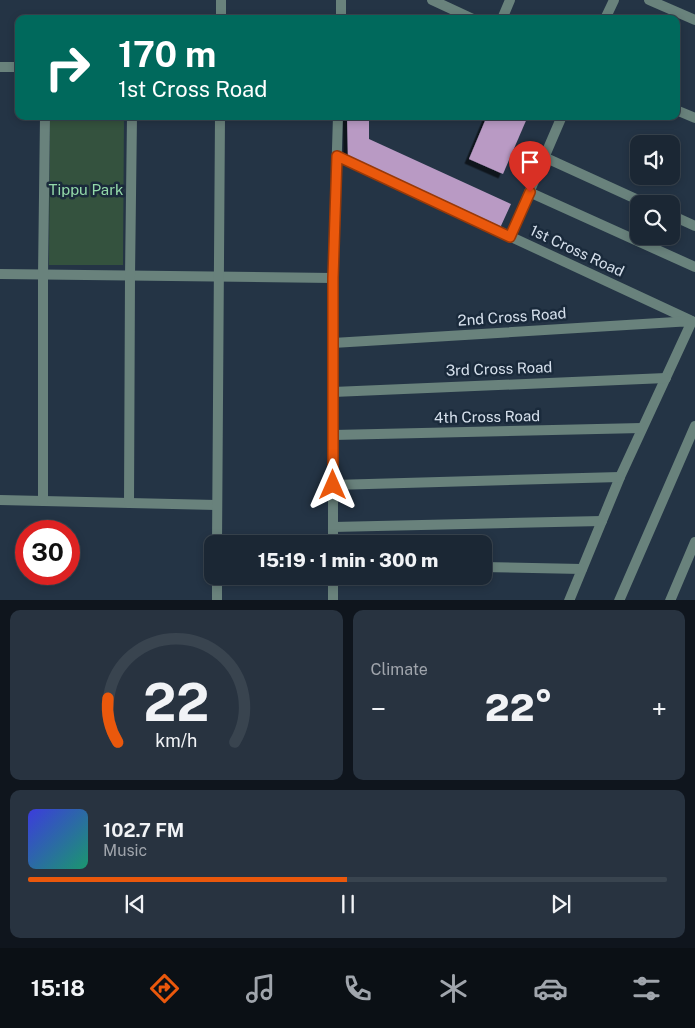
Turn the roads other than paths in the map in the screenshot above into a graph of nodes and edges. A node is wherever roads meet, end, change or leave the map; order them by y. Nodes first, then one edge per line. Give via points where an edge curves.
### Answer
1 (221, 0) edge
2 (342, 0) edge
3 (432, 0) edge
4 (510, 0) edge
5 (614, 0) edge
6 (649, 0) edge
7 (221, 15) edge
8 (341, 15) edge
9 (465, 15) edge
10 (504, 15) edge
11 (607, 15) edge
12 (695, 20) edge
13 (0, 66) edge
14 (15, 67) edge
15 (680, 112) edge
16 (695, 118) edge
17 (45, 120) edge
18 (132, 120) edge
19 (220, 120) edge
20 (338, 120) edge
21 (560, 120) edge
22 (337, 156) junction
23 (544, 157) junction
24 (530, 192) junction
25 (630, 196) edge
26 (680, 219) edge
27 (695, 226) edge
28 (510, 237) junction
29 (695, 267) edge
30 (0, 274) edge
31 (43, 275) junction
32 (130, 276) junction
33 (218, 278) junction
34 (333, 278) junction
35 (694, 322) edge
36 (333, 343) junction
37 (666, 378) junction
38 (333, 392) junction
39 (695, 426) edge
40 (642, 428) junction
41 (333, 436) junction
42 (620, 476) junction
43 (333, 485) junction
44 (0, 500) edge
45 (43, 501) junction
46 (129, 503) junction
47 (216, 505) junction
48 (602, 521) junction
49 (333, 527) junction
50 (217, 535) edge
51 (333, 535) edge
52 (695, 542) edge
53 (492, 567) edge
54 (582, 569) junction
55 (217, 585) edge
56 (333, 585) edge
57 (217, 600) edge
58 (333, 600) edge
59 (569, 600) edge
60 (619, 600) edge
61 (670, 600) edge

1 - 7 street
2 - 8 street
3 - 9 street
4 - 10 street
5 - 11 street
6 - 12 street
13 - 14 street
15 - 16 street
17 - 31 street
18 - 32 street
19 - 33 street
20 - 22 street
21 - 23 street
22 - 28 street, 1st Cross Road
22 - 34 street
23 - 24 street
23 - 25 street
24 - 28 street
24 - 29 street
26 - 27 street
28 - 35 street, 1st Cross Road
30 - 31 street
31 - 32 street
31 - 45 street
32 - 33 street
32 - 46 street
33 - 34 street
33 - 47 street
34 - 36 street
35 - 36 street, 2nd Cross Road
35 - 37 street
36 - 38 street
37 - 38 street, 3rd Cross Road
37 - 40 street
38 - 41 street
39 - 60 street
40 - 41 street, 4th Cross Road
40 - 42 street
41 - 43 street
42 - 43 street
42 - 48 street
43 - 49 street
44 - 45 street
45 - 46 street
46 - 47 street
47 - 50 street
48 - 49 street
48 - 54 street
49 - 51 street
52 - 61 street
53 - 54 street
54 - 59 street
55 - 57 street
56 - 58 street

